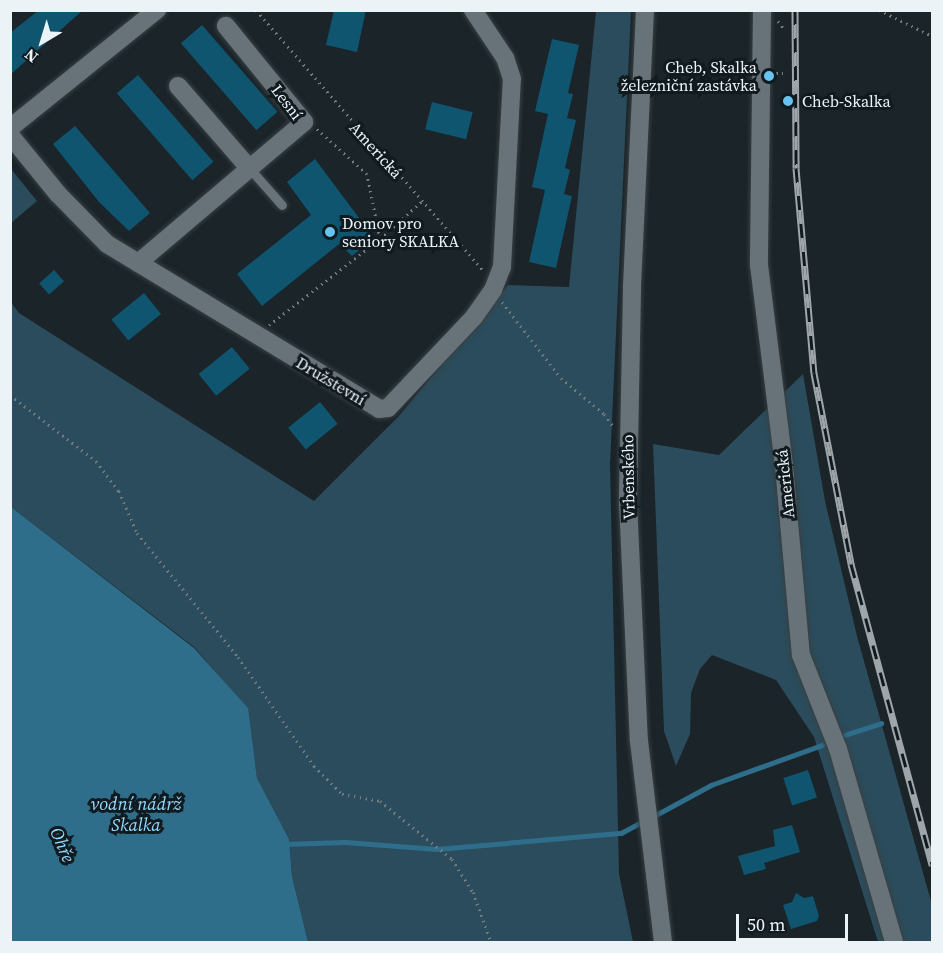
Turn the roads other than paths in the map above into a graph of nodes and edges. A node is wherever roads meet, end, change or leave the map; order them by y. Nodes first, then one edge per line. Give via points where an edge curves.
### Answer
1 (157, 10) edge
2 (473, 10) edge
3 (645, 10) edge
4 (762, 10) edge
5 (226, 26) dead end
6 (178, 86) dead end
7 (10, 128) edge
8 (10, 135) edge
9 (250, 169) junction
10 (282, 205) dead end
11 (138, 263) junction
12 (663, 942) edge
13 (894, 942) edge

1 - 7 street
2 - 11 street, Družstevní via 505,58 512,79 502,267 493,290 453,342 388,408 379,410
3 - 12 street, Vrbenského via 627,435 630,592 639,741
4 - 13 street, Americká via 759,265 784,466 801,655 838,749
5 - 9 street, Lesní via 304,122
6 - 9 street
8 - 11 street, Družstevní via 90,229
9 - 10 lane
9 - 11 street, Lesní

